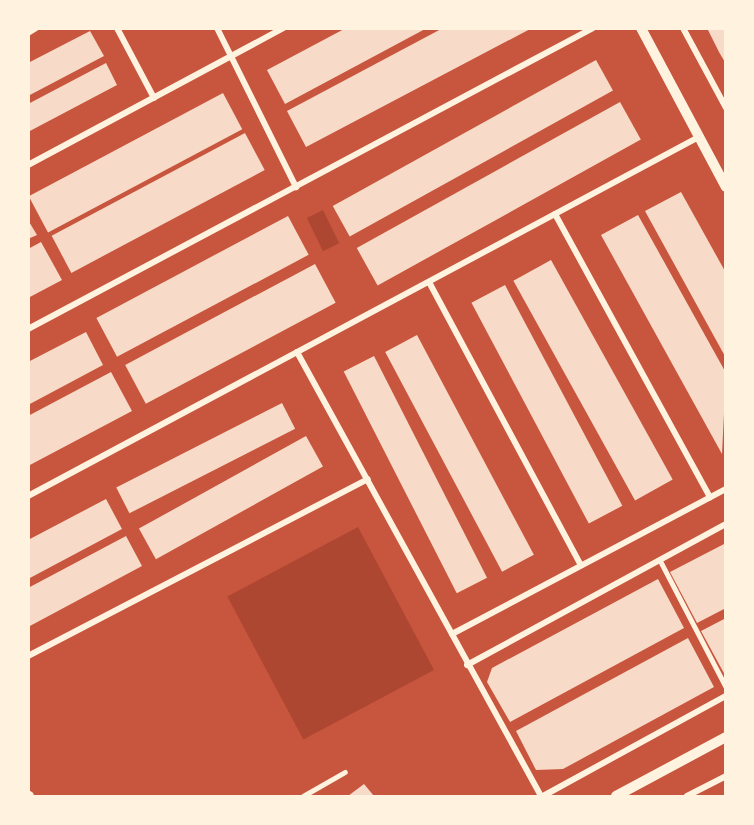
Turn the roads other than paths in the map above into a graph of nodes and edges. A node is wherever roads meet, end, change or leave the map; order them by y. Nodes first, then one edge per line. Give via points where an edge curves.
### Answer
1 (36, 28) edge
2 (117, 28) edge
3 (217, 28) edge
4 (284, 28) edge
5 (593, 28) edge
6 (641, 28) edge
7 (683, 28) edge
8 (28, 33) edge
9 (232, 57) junction
10 (154, 98) junction
11 (726, 108) edge
12 (699, 137) junction
13 (28, 165) edge
14 (726, 186) edge
15 (296, 187) junction
16 (555, 214) junction
17 (429, 282) junction
18 (28, 329) edge
19 (297, 352) junction
20 (368, 479) junction
21 (726, 489) edge
22 (28, 496) edge
23 (710, 497) junction
24 (726, 524) edge
25 (660, 560) junction
26 (581, 565) junction
27 (452, 634) junction
28 (28, 656) edge
29 (467, 665) junction
30 (726, 687) edge
31 (726, 696) edge
32 (726, 737) edge
33 (345, 772) dead end
34 (726, 776) edge
35 (303, 796) edge
36 (542, 796) edge
37 (616, 796) edge
38 (687, 796) edge

1 - 8 street
2 - 10 street
3 - 9 street
4 - 9 street
5 - 15 street
6 - 12 street
7 - 11 street
9 - 10 street
9 - 15 street
10 - 13 street
12 - 14 street
12 - 16 street
15 - 18 street
16 - 17 street
16 - 23 street
17 - 19 street
17 - 26 street
19 - 20 street
19 - 22 street
20 - 27 street
20 - 28 street
21 - 23 street
23 - 26 street
24 - 25 street
25 - 29 street
25 - 30 lane
26 - 27 street
27 - 29 street
29 - 36 street
31 - 36 street
32 - 37 street
33 - 35 lane
34 - 38 street

